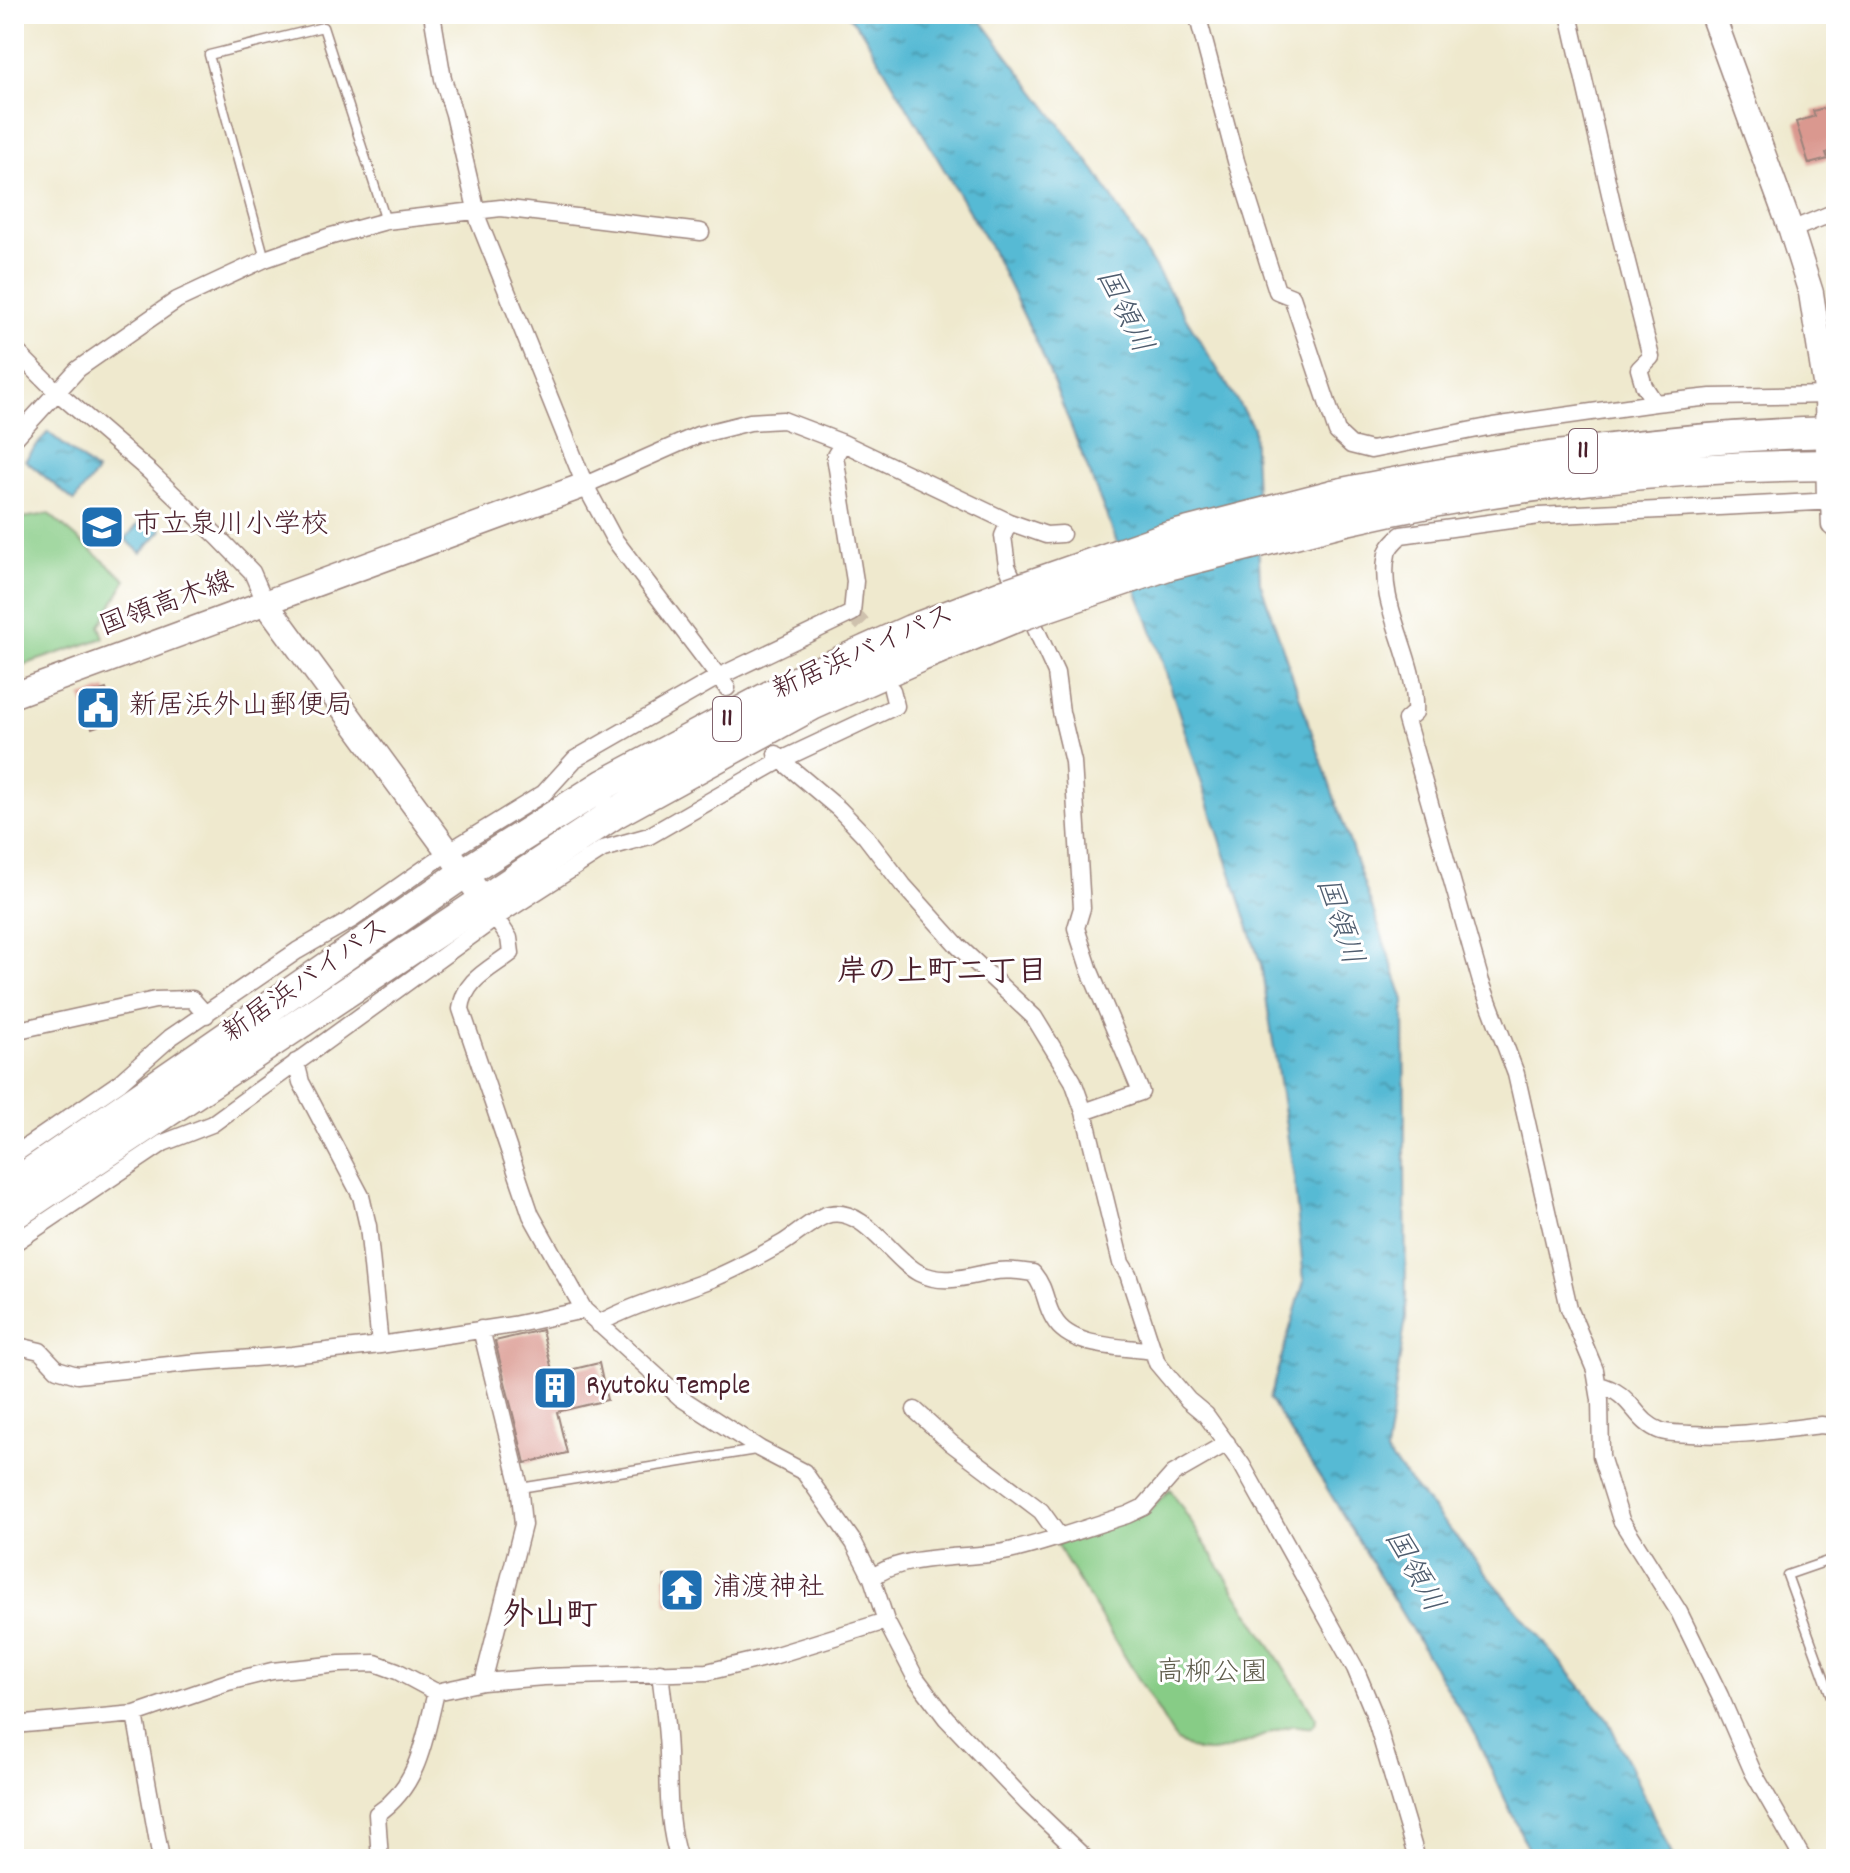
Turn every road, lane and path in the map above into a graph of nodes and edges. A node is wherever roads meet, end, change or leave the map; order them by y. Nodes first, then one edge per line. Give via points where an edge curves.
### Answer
1 (432, 14) edge
2 (1197, 14) edge
3 (1569, 14) edge
4 (1712, 14) edge
5 (476, 210) junction
6 (1836, 216) edge
7 (386, 221) junction
8 (1791, 230) junction
9 (701, 232) dead end
10 (265, 259) junction
11 (14, 349) edge
12 (56, 391) junction
13 (1832, 396) edge
14 (1655, 403) junction
15 (1832, 432) edge
16 (14, 439) edge
17 (843, 443) junction
18 (1832, 465) edge
19 (585, 485) junction
20 (1832, 501) edge
21 (1337, 508) junction
22 (1009, 522) junction
23 (1836, 531) edge
24 (1062, 534) dead end
25 (265, 602) junction
26 (1009, 606) junction
27 (722, 683) junction
28 (892, 690) dead end
29 (14, 695) edge
30 (779, 757) junction
31 (456, 863) junction
32 (490, 908) junction
33 (206, 1015) junction
34 (14, 1031) edge
35 (296, 1062) junction
36 (1084, 1112) junction
37 (14, 1155) edge
38 (14, 1184) edge
39 (14, 1214) edge
40 (14, 1243) edge
41 (584, 1310) junction
42 (598, 1324) junction
43 (481, 1329) junction
44 (14, 1345) edge
45 (380, 1345) junction
46 (1153, 1351) junction
47 (1598, 1385) junction
48 (915, 1410) dead end
49 (1836, 1427) edge
50 (1227, 1443) junction
51 (760, 1449) junction
52 (520, 1488) junction
53 (1059, 1536) junction
54 (1836, 1558) edge
55 (872, 1578) junction
56 (886, 1621) junction
57 (660, 1672) junction
58 (483, 1682) junction
59 (436, 1692) junction
60 (1836, 1710) edge
61 (135, 1714) junction
62 (14, 1725) edge
63 (161, 1859) edge
64 (380, 1859) edge
65 (679, 1859) edge
66 (1086, 1859) edge
67 (1417, 1859) edge
68 (1803, 1859) edge

1 - 5 street
2 - 14 street via 1277,291 1292,297 1337,432 1351,445 1371,450
3 - 14 street via 1651,357 1639,369
4 - 8 main road
5 - 7 street
5 - 9 street via 501,208
5 - 19 street
6 - 8 street
7 - 10 street
7 - 10 lane via 323,27 209,55
8 - 13 main road via 1811,293
10 - 12 street via 177,300 89,361
11 - 12 street
12 - 16 street
12 - 25 street via 218,537 252,572
13 - 14 street
13 - 15 main road
15 - 18 main road
15 - 21 highway, 新居浜バイパス / 11 via 1702,437 1560,453 1450,471
17 - 19 street via 783,420 750,422 698,435
17 - 22 street
17 - 27 street via 835,456 855,581 852,613
18 - 20 main road
18 - 21 highway, 新居浜バイパス / 11 via 1691,472
19 - 25 main road
19 - 27 street via 614,539
20 - 23 street via 1830,526
20 - 47 street via 1539,516 1401,535 1387,551 1385,584 1416,690 1415,712 1406,720 1481,982 1516,1074 1569,1308
21 - 26 highway, 新居浜バイパス / 11, bridge via 1162,539
22 - 24 street via 1046,535
22 - 36 street via 1003,536 1007,566 1056,673 1073,762 1082,908 1076,928 1141,1092
25 - 29 main road, 国領高木線
25 - 31 main road, 国領高木線
26 - 31 highway, 新居浜バイパス / 11 via 911,630 802,679
26 - 32 highway, 新居浜バイパス / 11 via 615,813
27 - 31 street via 575,759 544,793
28 - 30 street via 896,706
30 - 32 street via 649,836 603,849
30 - 36 street via 839,809 958,946 1034,1017 1073,1081
31 - 32 main road, 国領高木線
31 - 33 street via 297,951
31 - 38 highway, 新居浜バイパス / 11
32 - 35 street
32 - 39 highway, 新居浜バイパス / 11
32 - 41 street via 509,938 511,953 467,986 461,1009 531,1215
33 - 34 street via 192,999 155,1000
33 - 37 street
35 - 40 street via 212,1124 163,1143
35 - 45 street via 301,1082 361,1196
36 - 46 street via 1121,1263
41 - 42 street
41 - 43 street
42 - 46 street via 715,1277 828,1214 846,1215 875,1233 917,1272 936,1279 993,1271 1033,1273 1054,1320 1076,1339
42 - 51 street via 681,1398
43 - 45 street
43 - 52 street
44 - 45 street via 40,1351 57,1369 77,1375
46 - 50 street via 1173,1384
47 - 49 street via 1628,1400 1647,1424 1663,1432 1723,1436
47 - 68 street via 1601,1456 1621,1520 1679,1612 1753,1772
48 - 53 street via 1041,1511
50 - 53 street via 1173,1474 1144,1507
50 - 67 street via 1355,1668
51 - 52 lane
51 - 55 street via 804,1472
52 - 58 street via 523,1525
53 - 55 street via 1005,1552 884,1568
54 - 60 lane via 1787,1575
55 - 56 street
56 - 57 street via 707,1672
56 - 66 street via 915,1677 946,1718
57 - 58 street
57 - 65 street via 672,1841
58 - 59 street
59 - 61 street via 375,1663 340,1664 272,1671
59 - 64 street via 413,1774 377,1814
61 - 62 street
61 - 63 street

